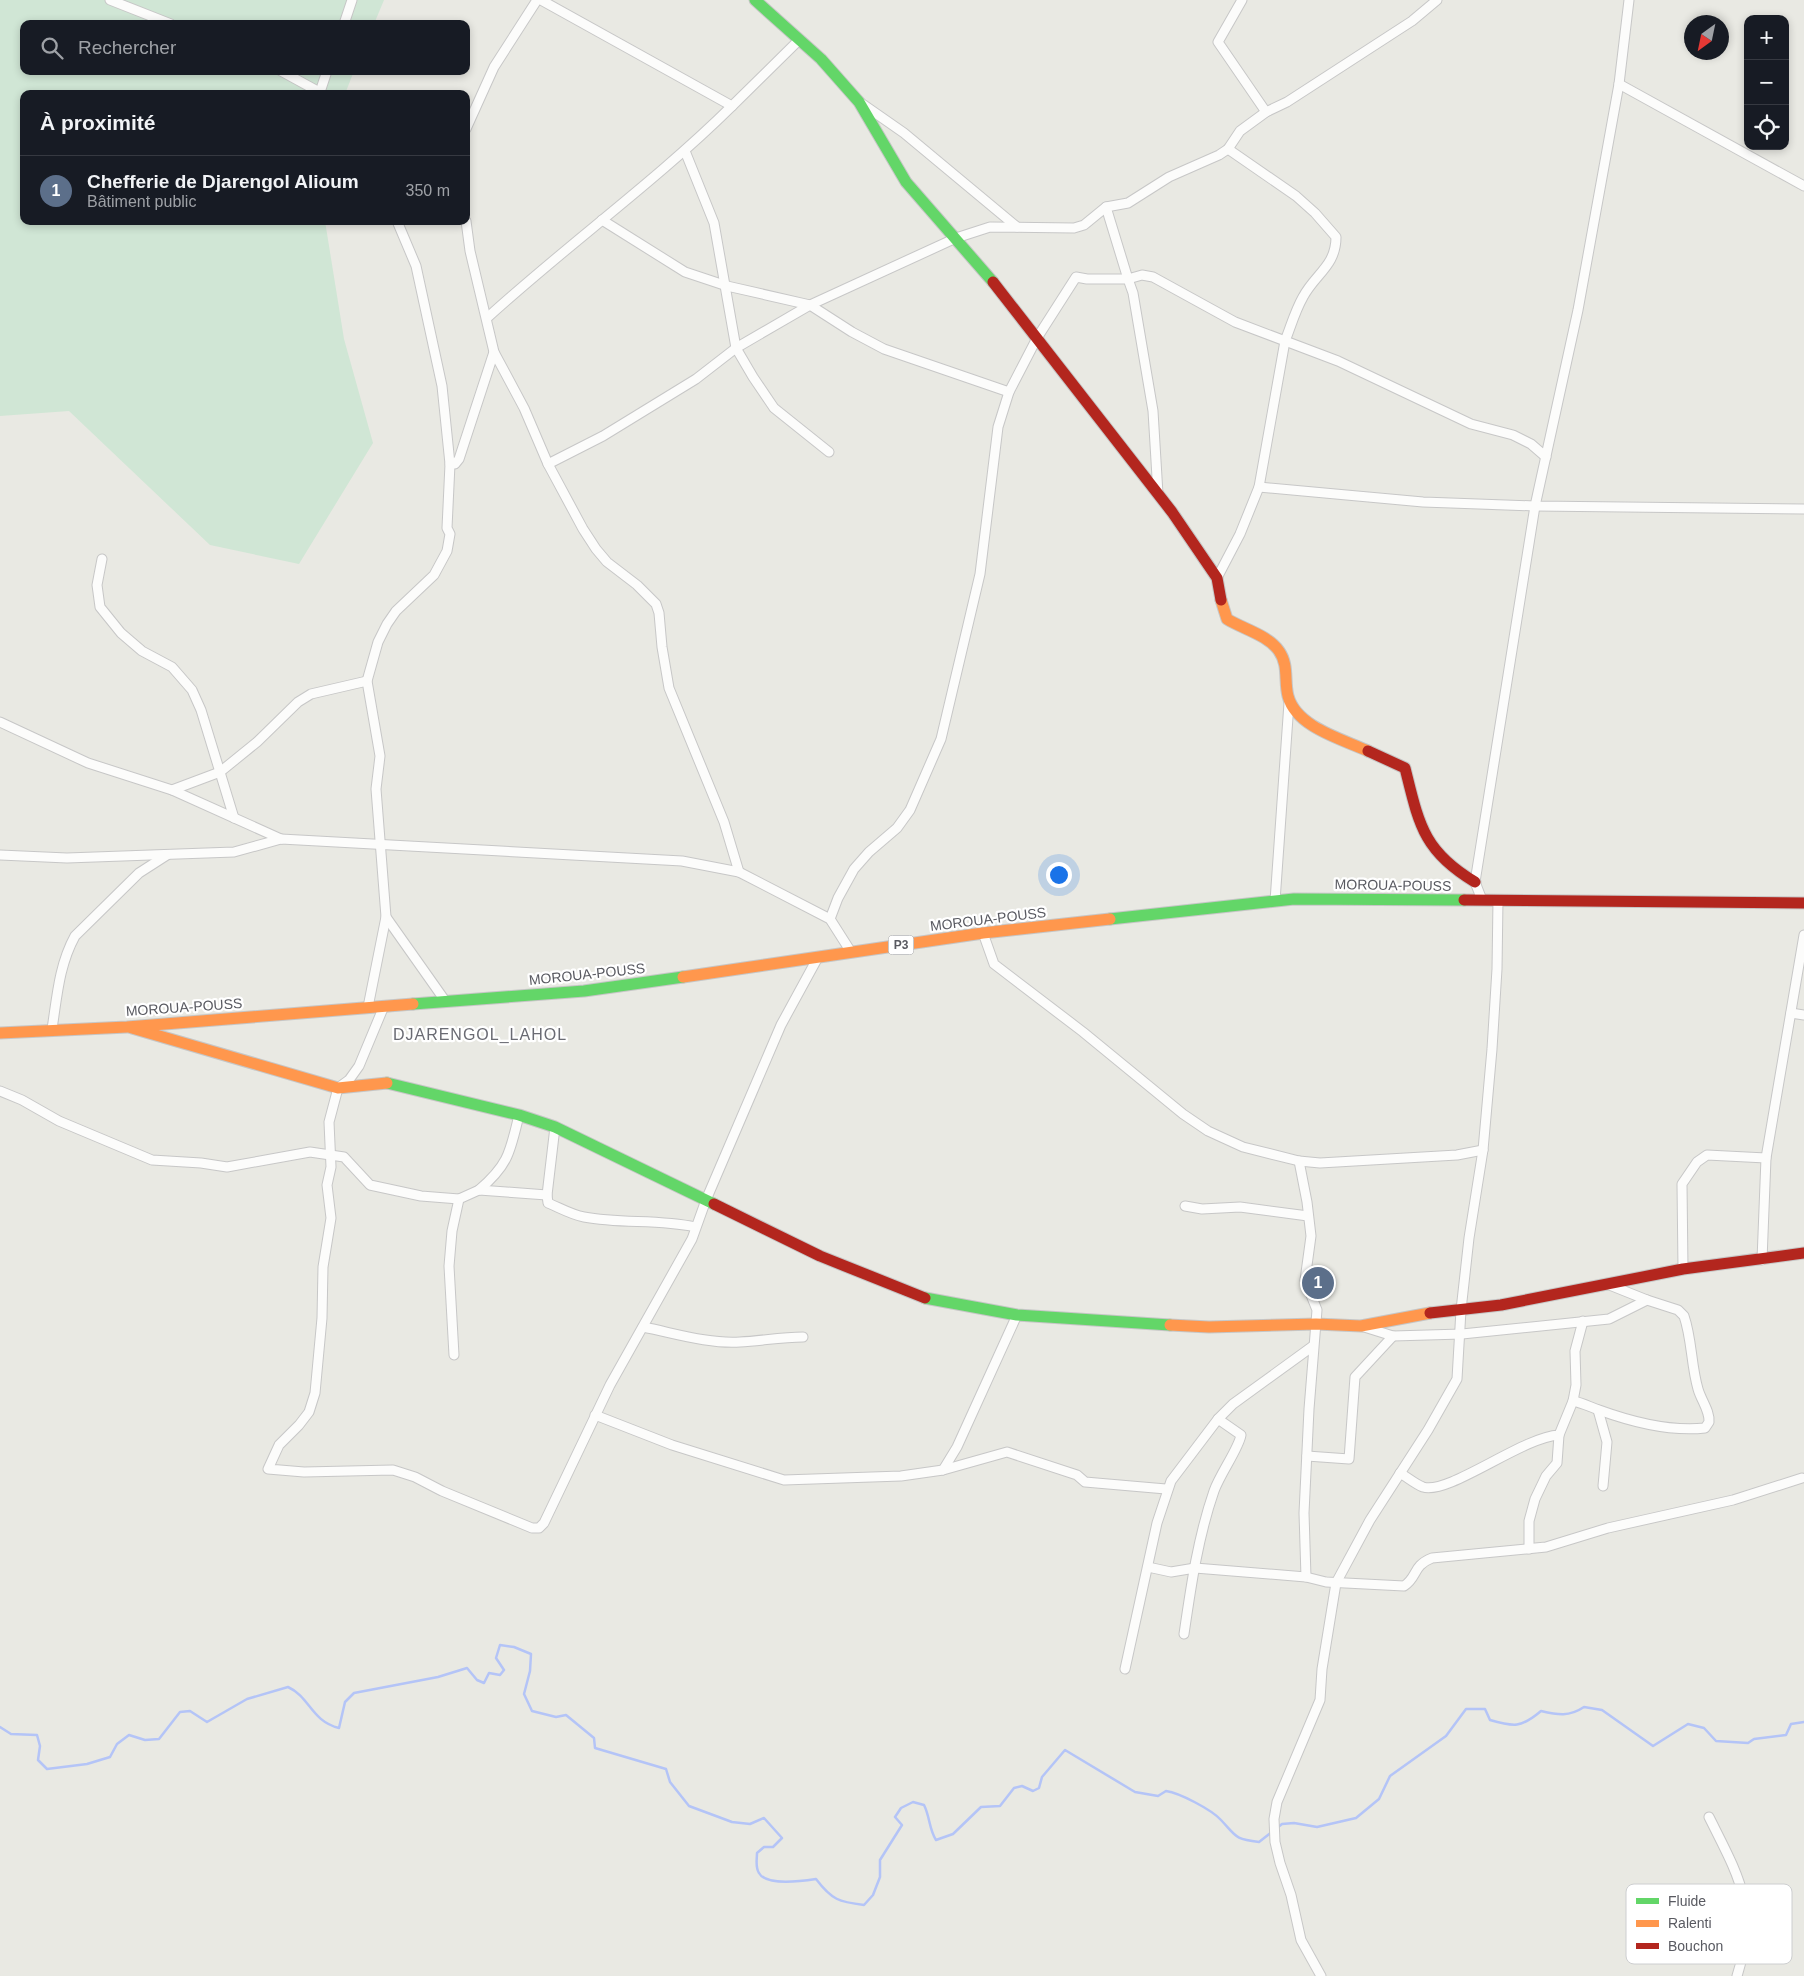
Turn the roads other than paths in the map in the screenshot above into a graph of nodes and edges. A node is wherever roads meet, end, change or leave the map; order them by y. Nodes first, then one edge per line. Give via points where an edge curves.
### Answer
1 (110, 0) edge
2 (352, 0) edge
3 (537, 0) edge
4 (541, 0) edge
5 (755, 0) edge
6 (1242, 0) edge
7 (1437, 0) edge
8 (1629, 0) edge
9 (161, 20) edge
10 (345, 20) edge
11 (799, 40) junction
12 (288, 75) edge
13 (326, 75) edge
14 (1619, 84) junction
15 (316, 90) edge
16 (323, 90) edge
17 (858, 102) junction
18 (732, 106) junction
19 (1266, 112) junction
20 (470, 120) edge
21 (1228, 148) junction
22 (685, 151) junction
23 (1804, 186) edge
24 (1106, 207) junction
25 (602, 220) junction
26 (399, 225) edge
27 (467, 225) edge
28 (1018, 227) junction
29 (956, 238) junction
30 (1128, 278) junction
31 (727, 286) junction
32 (810, 305) junction
33 (487, 318) junction
34 (1037, 338) junction
35 (1286, 341) junction
36 (736, 348) junction
37 (494, 352) junction
38 (1009, 392) junction
39 (829, 452) dead end
40 (1546, 457) junction
41 (450, 464) junction
42 (548, 464) junction
43 (1259, 487) junction
44 (1158, 494) junction
45 (1536, 506) junction
46 (1804, 509) edge
47 (102, 560) dead end
48 (1217, 578) junction
49 (367, 682) junction
50 (1289, 703) junction
51 (0, 722) edge
52 (220, 772) junction
53 (172, 790) junction
54 (234, 818) junction
55 (281, 839) junction
56 (380, 844) junction
57 (167, 855) junction
58 (1, 858) edge
59 (739, 872) junction
60 (1475, 882) junction
61 (1482, 900) junction
62 (1498, 900) junction
63 (1275, 901) junction
64 (1804, 903) edge
65 (386, 916) junction
66 (830, 919) junction
67 (983, 934) junction
68 (1804, 935) edge
69 (851, 952) junction
70 (817, 959) junction
71 (446, 1002) junction
72 (384, 1006) junction
73 (368, 1008) junction
74 (1791, 1013) junction
75 (1804, 1015) edge
76 (127, 1027) junction
77 (52, 1029) junction
78 (1, 1032) edge
79 (338, 1088) junction
80 (0, 1091) edge
81 (519, 1115) junction
82 (555, 1127) junction
83 (1483, 1150) junction
84 (331, 1154) junction
85 (1766, 1158) junction
86 (1299, 1161) junction
87 (479, 1190) junction
88 (547, 1195) junction
89 (459, 1199) junction
90 (706, 1200) junction
91 (1185, 1206) dead end
92 (1308, 1216) junction
93 (696, 1226) junction
94 (1804, 1253) edge
95 (1762, 1260) junction
96 (1683, 1269) junction
97 (1606, 1283) junction
98 (1647, 1300) junction
99 (1461, 1310) junction
100 (1017, 1315) junction
101 (1583, 1321) junction
102 (1316, 1324) junction
103 (644, 1326) junction
104 (1361, 1326) junction
105 (1462, 1334) junction
106 (1394, 1336) junction
107 (803, 1337) dead end
108 (1313, 1346) junction
109 (454, 1354) dead end
110 (1574, 1401) junction
111 (1598, 1410) junction
112 (595, 1415) junction
113 (1218, 1419) junction
114 (1559, 1435) junction
115 (1307, 1456) junction
116 (943, 1470) junction
117 (1400, 1473) junction
118 (1802, 1478) dead end
119 (1603, 1486) dead end
120 (1166, 1489) junction
121 (1529, 1549) junction
122 (1148, 1567) junction
123 (1195, 1568) junction
124 (1306, 1577) junction
125 (1336, 1583) junction
126 (1184, 1634) dead end
127 (1125, 1669) dead end
128 (1710, 1817) dead end
129 (1741, 1884) edge
130 (1741, 1964) edge
131 (1321, 1976) edge
132 (1737, 1976) edge

1 - 9 street
2 - 10 street
3 - 20 street via 494,67
4 - 18 street
5 - 11 street
6 - 19 street via 1218,42
7 - 19 street via 1412,21 1287,102
8 - 14 street
11 - 17 street via 821,59
11 - 18 street
12 - 15 street
13 - 16 street
14 - 23 street
14 - 40 street via 1578,310
17 - 28 street via 904,133
17 - 29 street via 906,182
18 - 22 street
19 - 21 street via 1240,131
21 - 24 street via 1158,183 1128,203
21 - 35 street via 1296,196 1336,237 1336,251 1304,295
22 - 25 street
22 - 31 street via 714,224
24 - 28 street via 1084,225 1074,228
24 - 30 street
25 - 31 street via 676,268
25 - 33 street
26 - 41 street via 416,266 442,386
27 - 33 street
28 - 29 street via 990,226
29 - 32 street
29 - 34 street
30 - 34 street via 1074,278
30 - 35 street via 1142,275 1153,278 1235,322
30 - 44 street via 1153,411
31 - 32 street
31 - 36 street
32 - 36 street
32 - 38 street via 884,349
33 - 37 street
34 - 38 street
34 - 44 street
35 - 40 street via 1338,361 1471,424 1512,435 1531,444
35 - 43 street
36 - 39 street via 774,408
36 - 42 street via 696,378 604,436
37 - 41 street via 459,459
37 - 42 street via 524,408
38 - 66 street via 998,427 980,574 941,739 910,810 897,828 854,869
40 - 45 street
41 - 49 street via 447,551 434,575 396,611 387,624 378,642
42 - 59 street via 596,549 656,604 670,688 724,822
43 - 45 street via 1423,502
43 - 48 street
44 - 48 street
45 - 46 street
45 - 60 street
47 - 52 street via 97,586 100,607 131,642 172,666 182,676 201,710
48 - 50 street via 1227,619 1279,651 1284,661
49 - 52 street via 319,692 298,702
49 - 56 street via 380,756 376,789
50 - 60 street via 1310,724 1405,768 1417,812 1438,855
50 - 63 street
51 - 53 street via 88,763
52 - 53 street
52 - 54 street
53 - 54 street
54 - 55 street
55 - 56 street
55 - 57 street via 242,851
56 - 59 street via 682,861
56 - 65 street
57 - 58 street
57 - 77 street via 139,873 75,936 60,972
59 - 66 street
60 - 61 street
61 - 62 street, MOROUA-POUSS / P3
61 - 63 street, MOROUA-POUSS / P3
62 - 64 street, MOROUA-POUSS / P3
62 - 83 street via 1497,969
63 - 67 street, MOROUA-POUSS / P3
65 - 71 street
65 - 73 street
66 - 69 street
67 - 69 street, MOROUA-POUSS / P3
67 - 86 street via 994,964 1084,1032 1183,1114 1208,1131 1244,1147
68 - 74 street
69 - 70 street, MOROUA-POUSS / P3
70 - 71 street, MOROUA-POUSS / P3 via 584,991
70 - 90 street via 781,1025
71 - 72 street, MOROUA-POUSS / P3
72 - 73 street, MOROUA-POUSS / P3
72 - 79 street via 358,1066 349,1080
73 - 76 street, MOROUA-POUSS / P3
74 - 75 street
74 - 85 street
76 - 77 street, MOROUA-POUSS / P3
76 - 79 street
77 - 78 street, MOROUA-POUSS / P3
79 - 81 street via 392,1083
79 - 84 street via 328,1125
80 - 84 street via 59,1121 152,1160 227,1167 304,1152
81 - 82 street
81 - 87 street via 506,1162 498,1174
82 - 88 street
82 - 90 street
83 - 86 street via 1457,1155 1334,1163
83 - 99 street
84 - 89 street via 344,1157 364,1181 377,1188 428,1198
84 - 112 street via 332,1167 327,1185 331,1218 322,1267 322,1318 315,1393 309,1412 279,1445 268,1469 304,1472 393,1470 532,1528 539,1528
85 - 95 street
85 - 96 street via 1707,1155 1697,1162 1682,1184
86 - 92 street
87 - 88 street
87 - 89 street
88 - 93 street via 548,1203 582,1217
89 - 109 street via 449,1266
90 - 93 street
90 - 100 street via 820,1256 921,1296
91 - 92 street via 1202,1209 1240,1207
92 - 102 street via 1311,1248 1305,1280 1315,1301
93 - 103 street
94 - 95 street
95 - 96 street
96 - 97 street
97 - 98 street
97 - 99 street
98 - 101 street via 1609,1319
98 - 111 street via 1678,1310 1684,1316 1693,1368 1708,1414 1707,1427 1664,1427
99 - 104 street
99 - 105 street
100 - 102 street via 1209,1327
100 - 116 street via 957,1447
101 - 105 street
101 - 110 street via 1575,1351
102 - 104 street
102 - 108 street
103 - 107 street via 696,1338 739,1342
103 - 112 street
104 - 106 street
105 - 106 street
105 - 117 street via 1459,1371 1454,1386
106 - 115 street via 1355,1377 1349,1459
108 - 113 street via 1233,1404
108 - 115 street
110 - 111 street
110 - 114 street
111 - 119 street via 1606,1442
112 - 116 street via 654,1439 784,1480 901,1476
113 - 120 street
113 - 123 street via 1241,1435 1214,1490
114 - 117 street via 1534,1440 1464,1477 1429,1487 1421,1486
114 - 121 street via 1557,1463 1546,1476 1529,1521
115 - 124 street via 1304,1513
116 - 120 street via 1006,1452 1077,1475 1085,1482
117 - 125 street via 1361,1535
118 - 121 street via 1733,1500
120 - 122 street
121 - 125 street via 1432,1558 1420,1564 1404,1586
122 - 123 street via 1171,1572
122 - 127 street
123 - 124 street
123 - 126 street
124 - 125 street
125 - 131 street via 1320,1700 1277,1802 1274,1819 1280,1864 1301,1940
128 - 129 street
130 - 132 street

